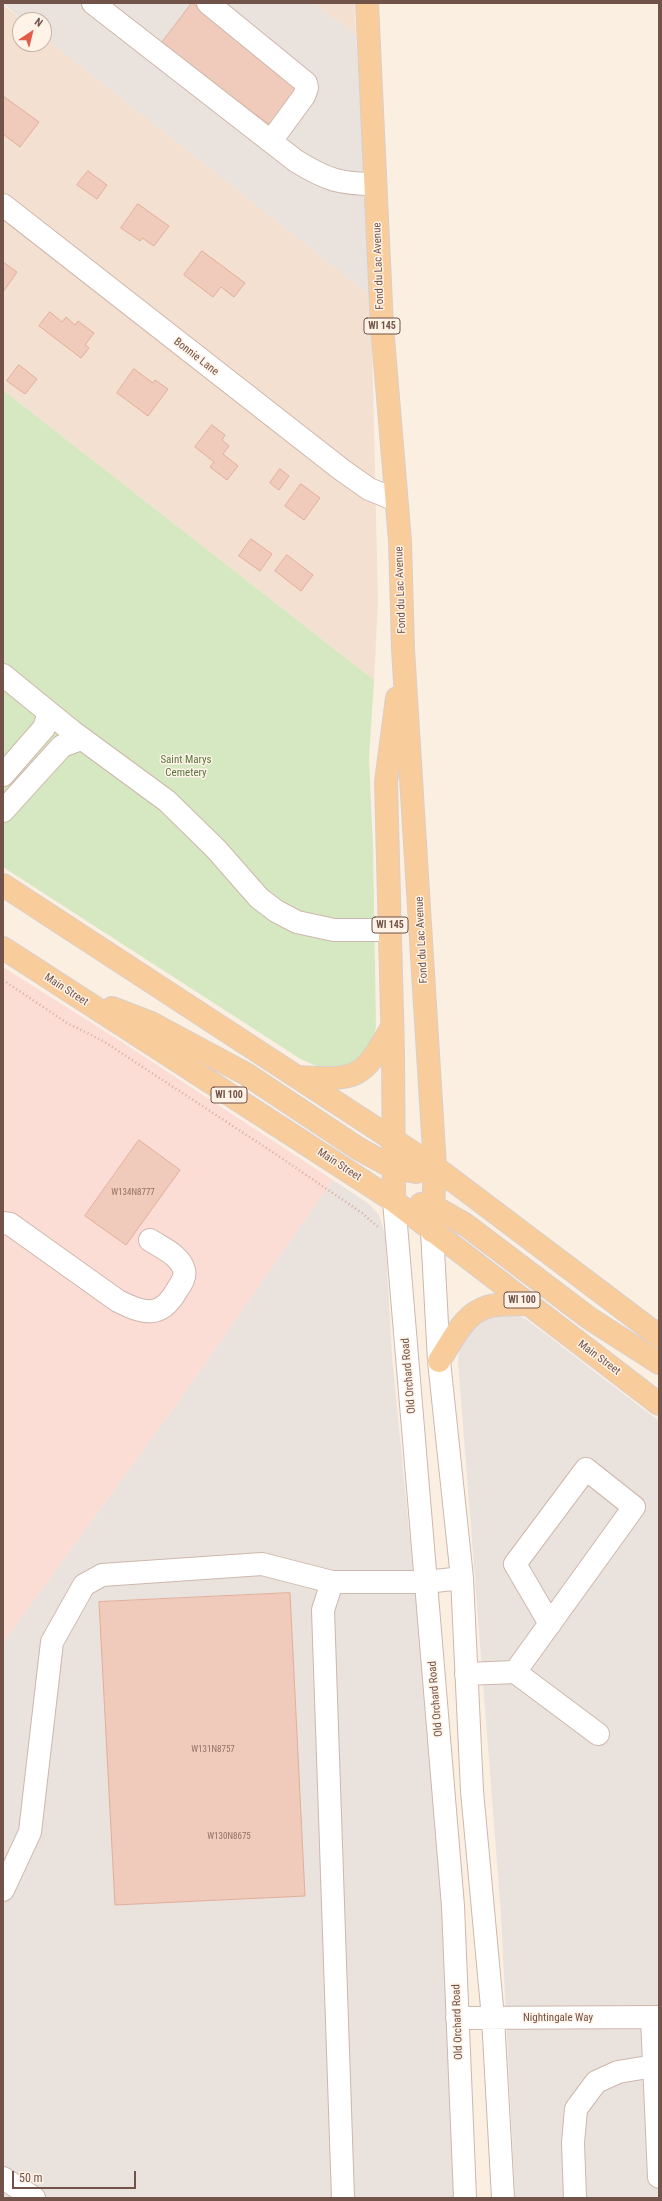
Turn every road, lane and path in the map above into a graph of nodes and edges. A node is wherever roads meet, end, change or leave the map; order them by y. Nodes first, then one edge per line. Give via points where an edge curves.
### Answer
1 (94, 3) edge
2 (208, 3) edge
3 (367, 3) edge
4 (271, 141) junction
5 (375, 184) junction
6 (3, 205) edge
7 (396, 500) junction
8 (403, 649) junction
9 (3, 675) edge
10 (49, 713) junction
11 (81, 739) junction
12 (3, 775) edge
13 (3, 811) edge
14 (3, 885) edge
15 (390, 930) junction
16 (3, 948) edge
17 (3, 980) edge
18 (64, 989) junction
19 (392, 1027) junction
20 (297, 1077) junction
21 (394, 1140) junction
22 (435, 1167) junction
23 (394, 1168) junction
24 (394, 1201) junction
25 (433, 1206) junction
26 (3, 1223) edge
27 (382, 1231) dead end
28 (432, 1231) junction
29 (150, 1240) dead end
30 (528, 1304) junction
31 (659, 1336) edge
32 (439, 1362) junction
33 (659, 1363) edge
34 (659, 1404) edge
35 (462, 1578) junction
36 (332, 1582) junction
37 (426, 1582) junction
38 (550, 1624) junction
39 (516, 1672) junction
40 (466, 1674) junction
41 (598, 1734) dead end
42 (3, 1890) edge
43 (655, 2017) edge
44 (457, 2018) junction
45 (492, 2018) junction
46 (654, 2066) junction
47 (659, 2177) edge
48 (3, 2178) edge
49 (34, 2198) edge
50 (344, 2198) edge
51 (465, 2198) edge
52 (502, 2198) edge
53 (575, 2198) edge

1 - 4 street
2 - 4 street via 306,83 304,96
3 - 5 main road, Fond du Lac Avenue / WI 145
4 - 5 street via 296,161 332,180 353,184
5 - 7 main road, Fond du Lac Avenue / WI 145 via 382,326
6 - 7 street, Bonnie Lane via 342,470 369,489
7 - 8 main road, Fond du Lac Avenue / WI 145 via 400,541
8 - 15 main road, Fond du Lac Avenue / WI 145 via 386,782
8 - 22 main road, Fond du Lac Avenue / WI 145
9 - 10 street
10 - 11 street
10 - 12 street via 44,728
11 - 13 street via 62,746
11 - 15 street via 167,801 216,849 259,898 276,911 297,922 334,930
14 - 20 main road
15 - 19 main road, Fond du Lac Avenue / WI 145
16 - 18 main road, Main Street / WI 100
17 - 27 path via 274,1153 362,1213
18 - 23 main road via 151,1023 246,1074
18 - 24 main road, Main Street / WI 100
19 - 20 main road via 366,1068 353,1075 338,1079
19 - 21 main road, Fond du Lac Avenue / WI 145
20 - 21 main road
21 - 22 main road
21 - 23 main road, Fond du Lac Avenue / WI 145
22 - 23 main road via 416,1172
22 - 25 main road, Fond du Lac Avenue
22 - 31 main road
23 - 24 main road, Fond du Lac Avenue / WI 145
24 - 25 main road
24 - 28 main road, Main Street / WI 100
24 - 37 street, Old Orchard Road
25 - 28 main road, Fond du Lac Avenue
25 - 33 main road via 466,1225 589,1318
26 - 29 street via 10,1224 118,1301 138,1311 154,1311 167,1305 184,1278 184,1270 177,1258
28 - 30 main road, Main Street / WI 100
28 - 32 street
30 - 32 main road via 488,1306 479,1310 467,1318
30 - 34 main road, Main Street / WI 100
32 - 35 street
35 - 37 street
35 - 40 street
36 - 37 street
36 - 42 street via 262,1564 102,1575 84,1585 52,1642 30,1832
36 - 50 street via 323,1610
37 - 44 street, Old Orchard Road via 453,1906
38 - 38 street via 634,1507 586,1469 515,1564
38 - 39 street
39 - 40 street
39 - 41 street
40 - 45 street via 472,1791
43 - 45 street, Nightingale Way
43 - 46 street
44 - 45 street, Nightingale Way
44 - 51 street, Old Orchard Road
45 - 52 street
46 - 47 street
46 - 53 street via 618,2072 596,2082 576,2109 573,2143
48 - 49 street

